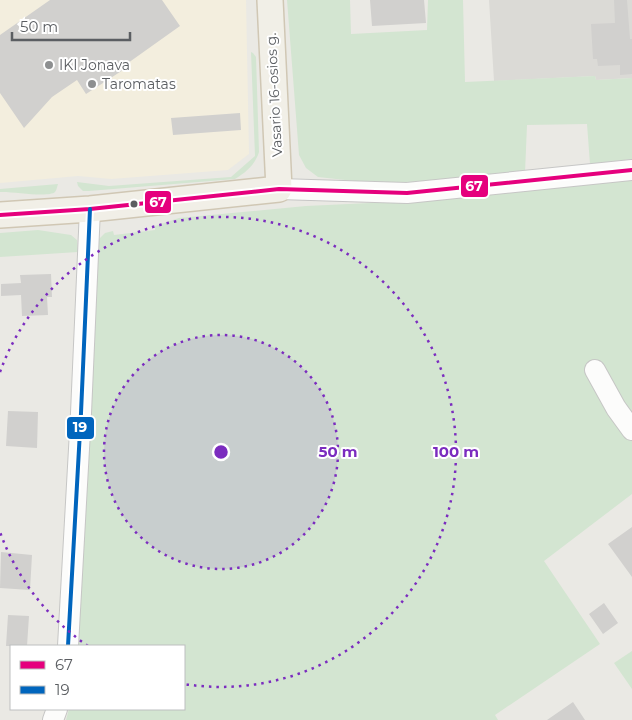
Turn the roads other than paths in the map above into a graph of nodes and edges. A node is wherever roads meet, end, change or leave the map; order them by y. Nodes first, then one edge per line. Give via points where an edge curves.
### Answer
1 (270, 0) edge
2 (632, 170) edge
3 (279, 189) junction
4 (90, 209) junction
5 (0, 215) edge
6 (595, 370) dead end
7 (632, 430) edge
8 (68, 645) edge

1 - 3 main road, Vasario 16-osios g.
2 - 3 street via 407,193
3 - 4 main road
4 - 5 main road
4 - 8 street
6 - 7 street

